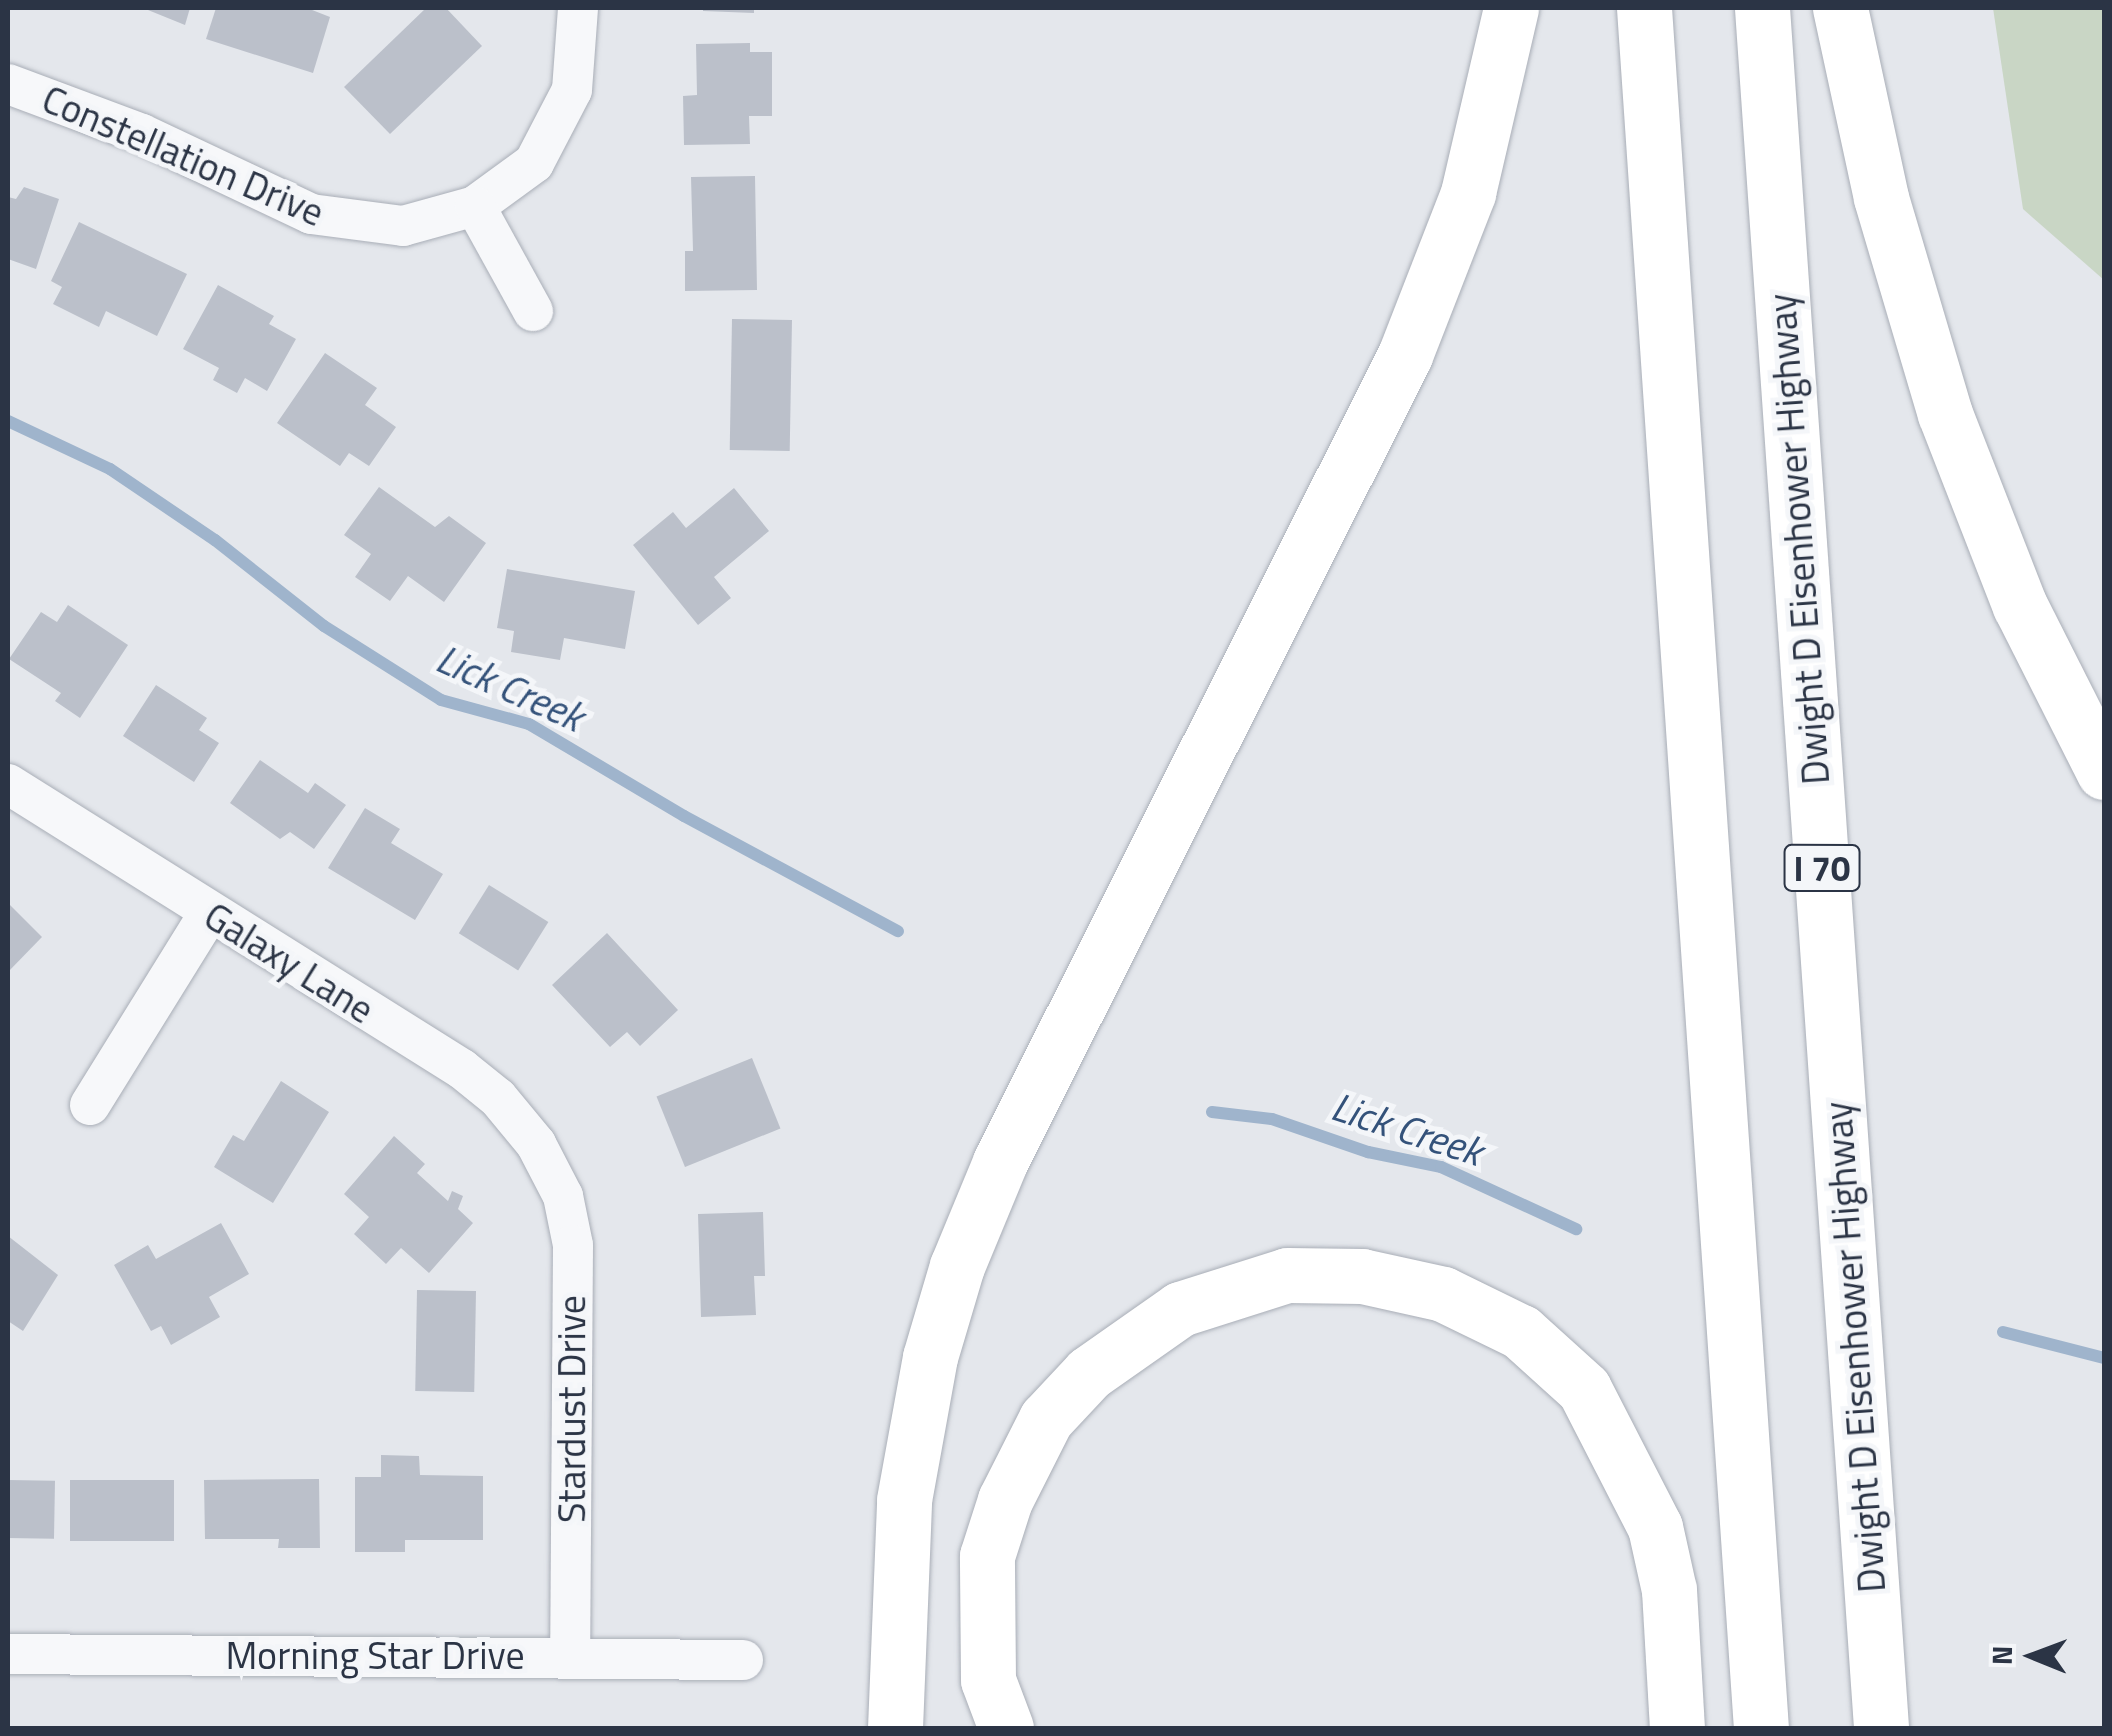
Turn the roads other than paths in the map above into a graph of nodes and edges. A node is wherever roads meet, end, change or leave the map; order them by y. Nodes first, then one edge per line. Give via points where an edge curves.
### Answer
1 (578, 8) edge
2 (1511, 8) edge
3 (1644, 8) edge
4 (1762, 8) edge
5 (1840, 8) edge
6 (8, 84) edge
7 (475, 206) junction
8 (533, 311) dead end
9 (2104, 772) edge
10 (8, 784) edge
11 (209, 913) junction
12 (90, 1105) dead end
13 (549, 1165) joint
14 (8, 1654) edge
15 (570, 1657) junction
16 (743, 1660) dead end
17 (894, 1725) edge
18 (1006, 1728) edge
19 (1677, 1728) edge
20 (1762, 1728) edge
21 (1881, 1728) edge

1 - 7 street via 576,76 556,129 522,176
2 - 17 highway via 1477,164 1405,355 1017,1127 957,1266 930,1357 904,1500
3 - 20 highway
4 - 21 highway, Dwight D Eisenhower Highway / I 70
5 - 9 highway via 1890,234 1946,414 2020,606
6 - 7 street, Constellation Drive via 142,134 311,214 366,226 419,223
7 - 8 street
10 - 11 street, Galaxy Lane
11 - 12 street
11 - 13 street, Galaxy Lane via 474,1078 517,1118
13 - 15 street, Stardust Drive via 573,1245
14 - 15 street, Morning Star Drive
15 - 16 street, Morning Star Drive
18 - 19 highway via 988,1680 988,1556 1005,1500 1046,1419 1089,1373 1180,1309 1287,1274 1362,1276 1443,1294 1521,1332 1584,1389 1655,1527 1669,1590

